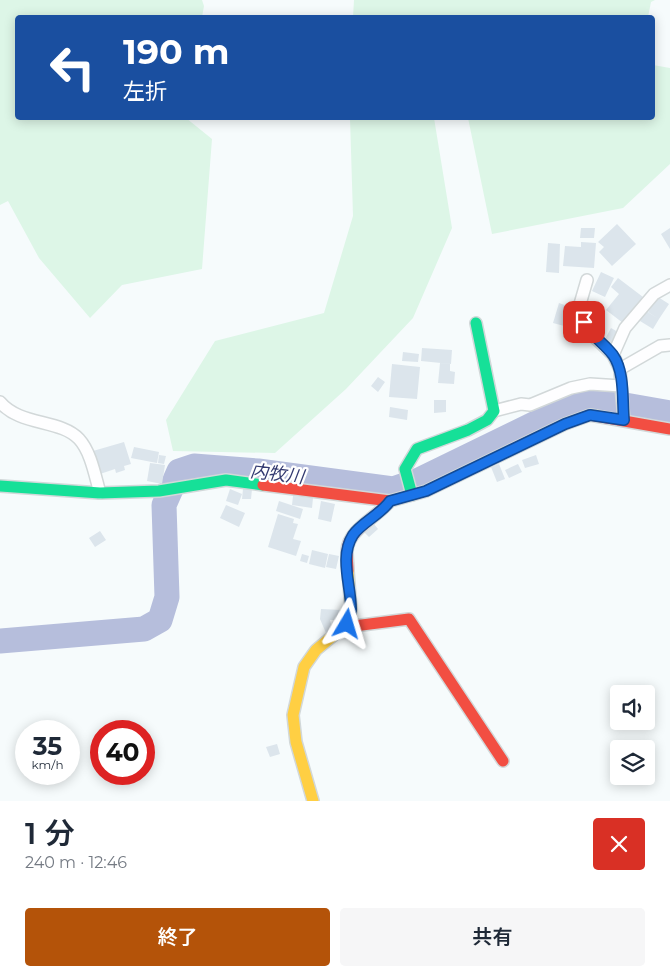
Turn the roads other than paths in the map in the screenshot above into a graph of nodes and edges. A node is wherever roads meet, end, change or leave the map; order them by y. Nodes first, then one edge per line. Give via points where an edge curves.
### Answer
1 (587, 280) dead end
2 (670, 284) edge
3 (476, 322) dead end
4 (670, 345) edge
5 (613, 355) junction
6 (620, 369) junction
7 (622, 389) junction
8 (0, 402) edge
9 (494, 411) junction
10 (624, 417) junction
11 (670, 429) edge
12 (0, 486) edge
13 (411, 492) junction
14 (100, 493) junction
15 (390, 501) junction
16 (347, 624) junction
17 (503, 761) dead end
18 (313, 801) edge

1 - 5 street via 578,311 590,333
2 - 5 street via 654,294 625,328
3 - 9 street
4 - 6 street via 660,346
5 - 6 street
6 - 7 street
7 - 9 street via 590,384 571,388 530,405
7 - 10 street
8 - 14 street via 14,414 70,432 79,439
9 - 13 street via 488,420 417,450 405,469
10 - 11 street
10 - 13 street via 590,415 426,491
12 - 14 street
13 - 15 street
14 - 15 street via 158,490 226,480
15 - 16 street via 354,534 347,549 351,610
16 - 17 street via 354,626 409,619
16 - 18 street via 316,650 304,668 293,715 296,742

